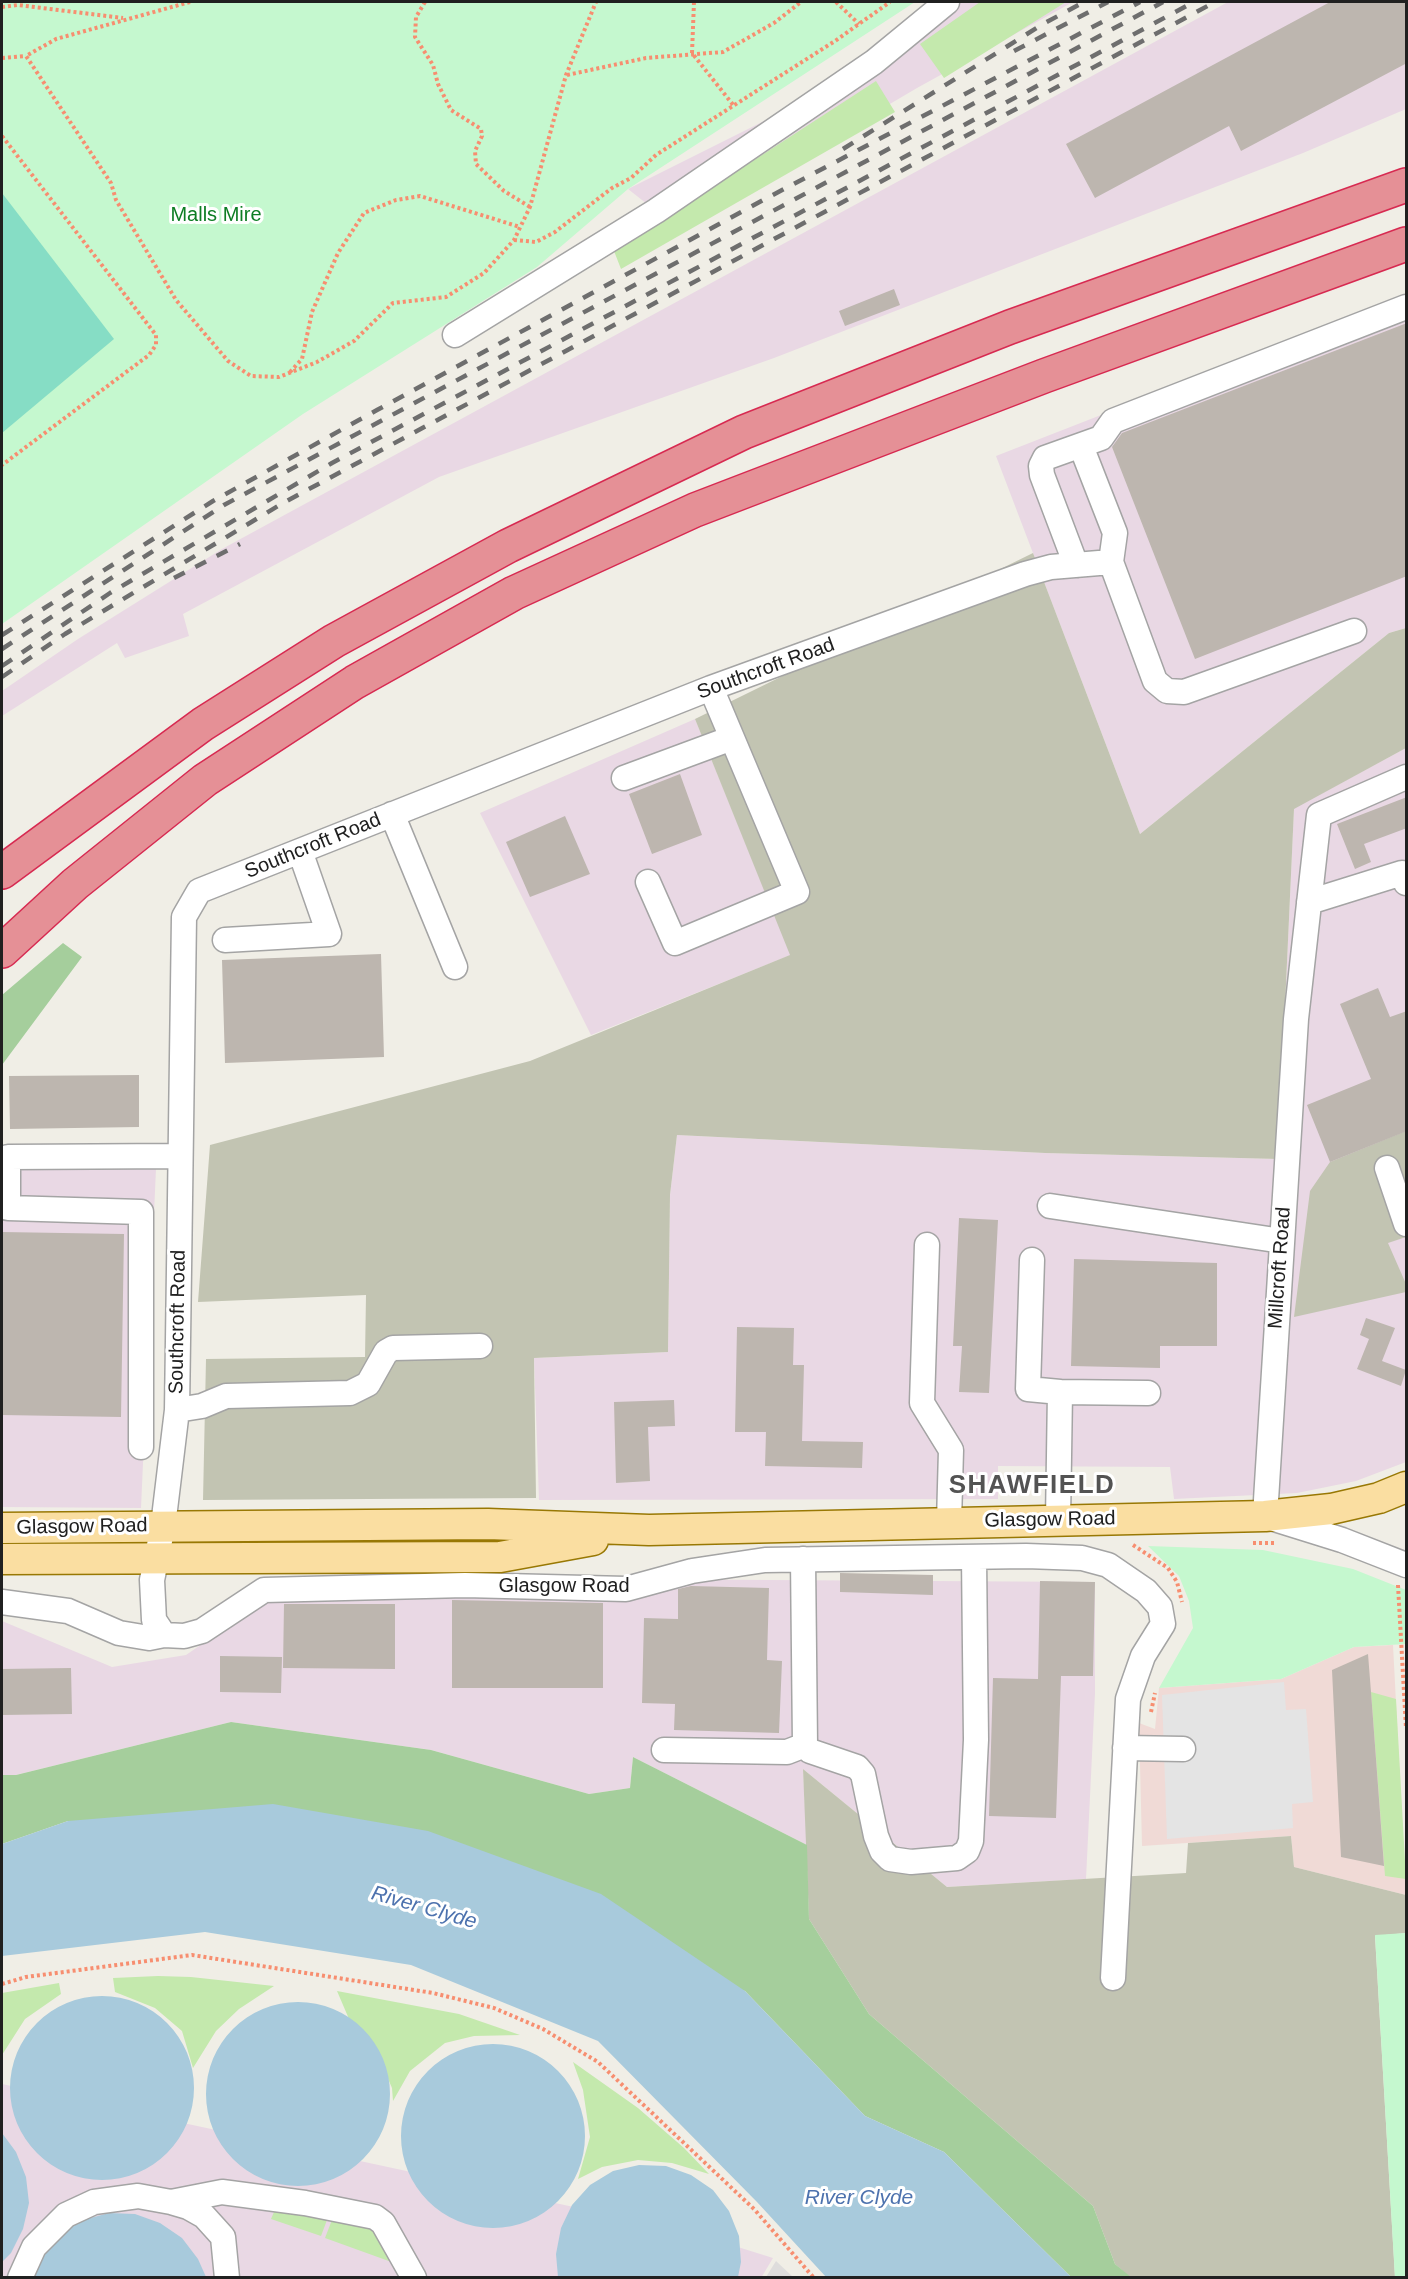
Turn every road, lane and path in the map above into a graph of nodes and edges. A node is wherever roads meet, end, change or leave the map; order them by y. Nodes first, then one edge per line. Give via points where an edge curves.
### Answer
1 (190, 2) edge
2 (425, 2) edge
3 (596, 2) edge
4 (694, 2) edge
5 (801, 2) edge
6 (836, 2) edge
7 (890, 2) edge
8 (947, 2) edge
9 (2, 7) edge
10 (127, 19) junction
11 (859, 24) junction
12 (692, 53) junction
13 (26, 56) junction
14 (2, 58) edge
15 (566, 75) junction
16 (734, 106) junction
17 (2, 136) edge
18 (1407, 184) edge
19 (530, 207) junction
20 (520, 227) junction
21 (514, 240) junction
22 (1407, 244) edge
23 (1407, 307) edge
24 (455, 335) dead end
25 (290, 373) junction
26 (1081, 446) junction
27 (2, 465) edge
28 (1111, 562) junction
29 (1076, 565) junction
30 (1353, 631) dead end
31 (711, 688) junction
32 (732, 738) junction
33 (1407, 777) edge
34 (624, 778) dead end
35 (392, 814) junction
36 (300, 851) junction
37 (2, 872) edge
38 (648, 882) dead end
39 (1407, 883) edge
40 (1309, 902) junction
41 (225, 940) dead end
42 (2, 951) edge
43 (455, 967) dead end
44 (180, 1156) junction
45 (1387, 1168) dead end
46 (1050, 1206) dead end
47 (5, 1209) edge
48 (1407, 1224) edge
49 (1282, 1241) junction
50 (927, 1245) dead end
51 (1032, 1260) dead end
52 (141, 1335) junction
53 (178, 1335) junction
54 (480, 1346) dead end
55 (1060, 1392) junction
56 (1148, 1393) dead end
57 (177, 1410) junction
58 (141, 1448) dead end
59 (1407, 1487) edge
60 (1265, 1516) junction
61 (1058, 1520) junction
62 (949, 1522) junction
63 (164, 1526) junction
64 (2, 1528) edge
65 (649, 1530) junction
66 (156, 1557) junction
67 (974, 1557) junction
68 (2, 1558) edge
69 (803, 1559) junction
70 (1402, 1571) edge
71 (2, 1602) edge
72 (164, 1635) junction
73 (1407, 1728) edge
74 (805, 1745) junction
75 (1125, 1748) junction
76 (1183, 1749) dead end
77 (664, 1750) dead end
78 (1113, 1978) dead end
79 (2, 1984) edge
80 (171, 2202) junction
81 (20, 2277) edge
82 (227, 2277) edge
83 (414, 2277) edge
84 (814, 2277) edge

1 - 10 path
2 - 19 path via 416,17 415,37 433,65 451,110 481,129 476,164 504,191
3 - 15 path
4 - 12 path
5 - 12 path via 774,23 723,52
6 - 11 path
7 - 11 path
8 - 24 street via 873,62 656,211
9 - 10 path via 18,5
10 - 13 path via 56,39
11 - 16 path
12 - 15 path
12 - 16 path
13 - 14 path
13 - 25 path via 111,183 116,200 176,300 228,361 251,376 279,377
15 - 19 path
16 - 21 path via 656,155 631,178 555,232 536,242
17 - 27 path via 156,334 156,345 148,356
18 - 37 highway via 1010,327 744,432 508,546 334,641 203,724
19 - 20 path
20 - 21 path
20 - 25 path via 420,196 396,200 364,213 338,253 312,312 302,359
21 - 25 path via 484,273 446,297 393,303 354,341
22 - 42 highway via 1044,376 695,510 514,593 355,682 205,780 75,884
23 - 26 street via 1113,421 1101,438
26 - 28 street via 1115,533
26 - 29 street via 1055,452 1041,466
28 - 29 street, Southcroft Road
28 - 30 street via 1155,681 1167,691 1184,692
29 - 31 street, Southcroft Road via 1025,574
31 - 32 street
31 - 35 street, Southcroft Road
32 - 34 street
32 - 38 street via 796,892 675,943
33 - 40 street, Millcroft Road via 1319,815
35 - 36 street, Southcroft Road
35 - 43 street
36 - 41 street via 329,934
36 - 44 street, Southcroft Road via 199,891 184,917
39 - 40 street via 1402,873
40 - 49 street, Millcroft Road via 1296,1019
44 - 47 street via 8,1157
44 - 53 street, Southcroft Road
45 - 48 street
46 - 49 street
47 - 52 street via 141,1212
49 - 60 street, Millcroft Road
50 - 62 street via 922,1403 951,1450
51 - 55 street via 1028,1389
52 - 53 street
52 - 58 street
53 - 57 street, Southcroft Road
54 - 57 street via 393,1348 386,1352 368,1384 350,1393 226,1396 202,1406
55 - 56 street
55 - 61 street
57 - 63 street, Southcroft Road
59 - 60 main road via 1331,1509
60 - 61 main road, Glasgow Road
60 - 70 street, Glasgow Road
61 - 62 main road, Glasgow Road
62 - 65 main road, Glasgow Road
63 - 64 main road, Glasgow Road
63 - 65 main road, Glasgow Road via 488,1524
63 - 66 street, Glasgow Road
65 - 66 main road, Glasgow Road via 500,1557
66 - 68 main road, Glasgow Road
66 - 72 street, Glasgow Road via 152,1580 154,1620
67 - 69 street, Glasgow Road
67 - 74 street via 976,1740 973,1819 967,1851 957,1858 911,1862 890,1859 876,1836 863,1774 857,1767 810,1751
67 - 75 street, Glasgow Road via 1082,1558 1108,1565 1146,1591 1160,1606 1163,1624 1143,1656 1128,1699
69 - 72 street, Glasgow Road via 692,1570 626,1589 465,1585 264,1590 202,1631 184,1636
69 - 74 street
70 - 73 path
71 - 72 street, Glasgow Road via 68,1611 119,1633 149,1638
74 - 77 street via 788,1752
75 - 76 street
75 - 78 street, Glasgow Road
79 - 84 path via 26,1977 192,1955 433,1993 494,2008 543,2029 598,2062 754,2209
80 - 81 street via 138,2196 94,2202 66,2215 34,2247
80 - 82 street via 204,2216 223,2237
80 - 83 street via 222,2192 375,2217 383,2223

